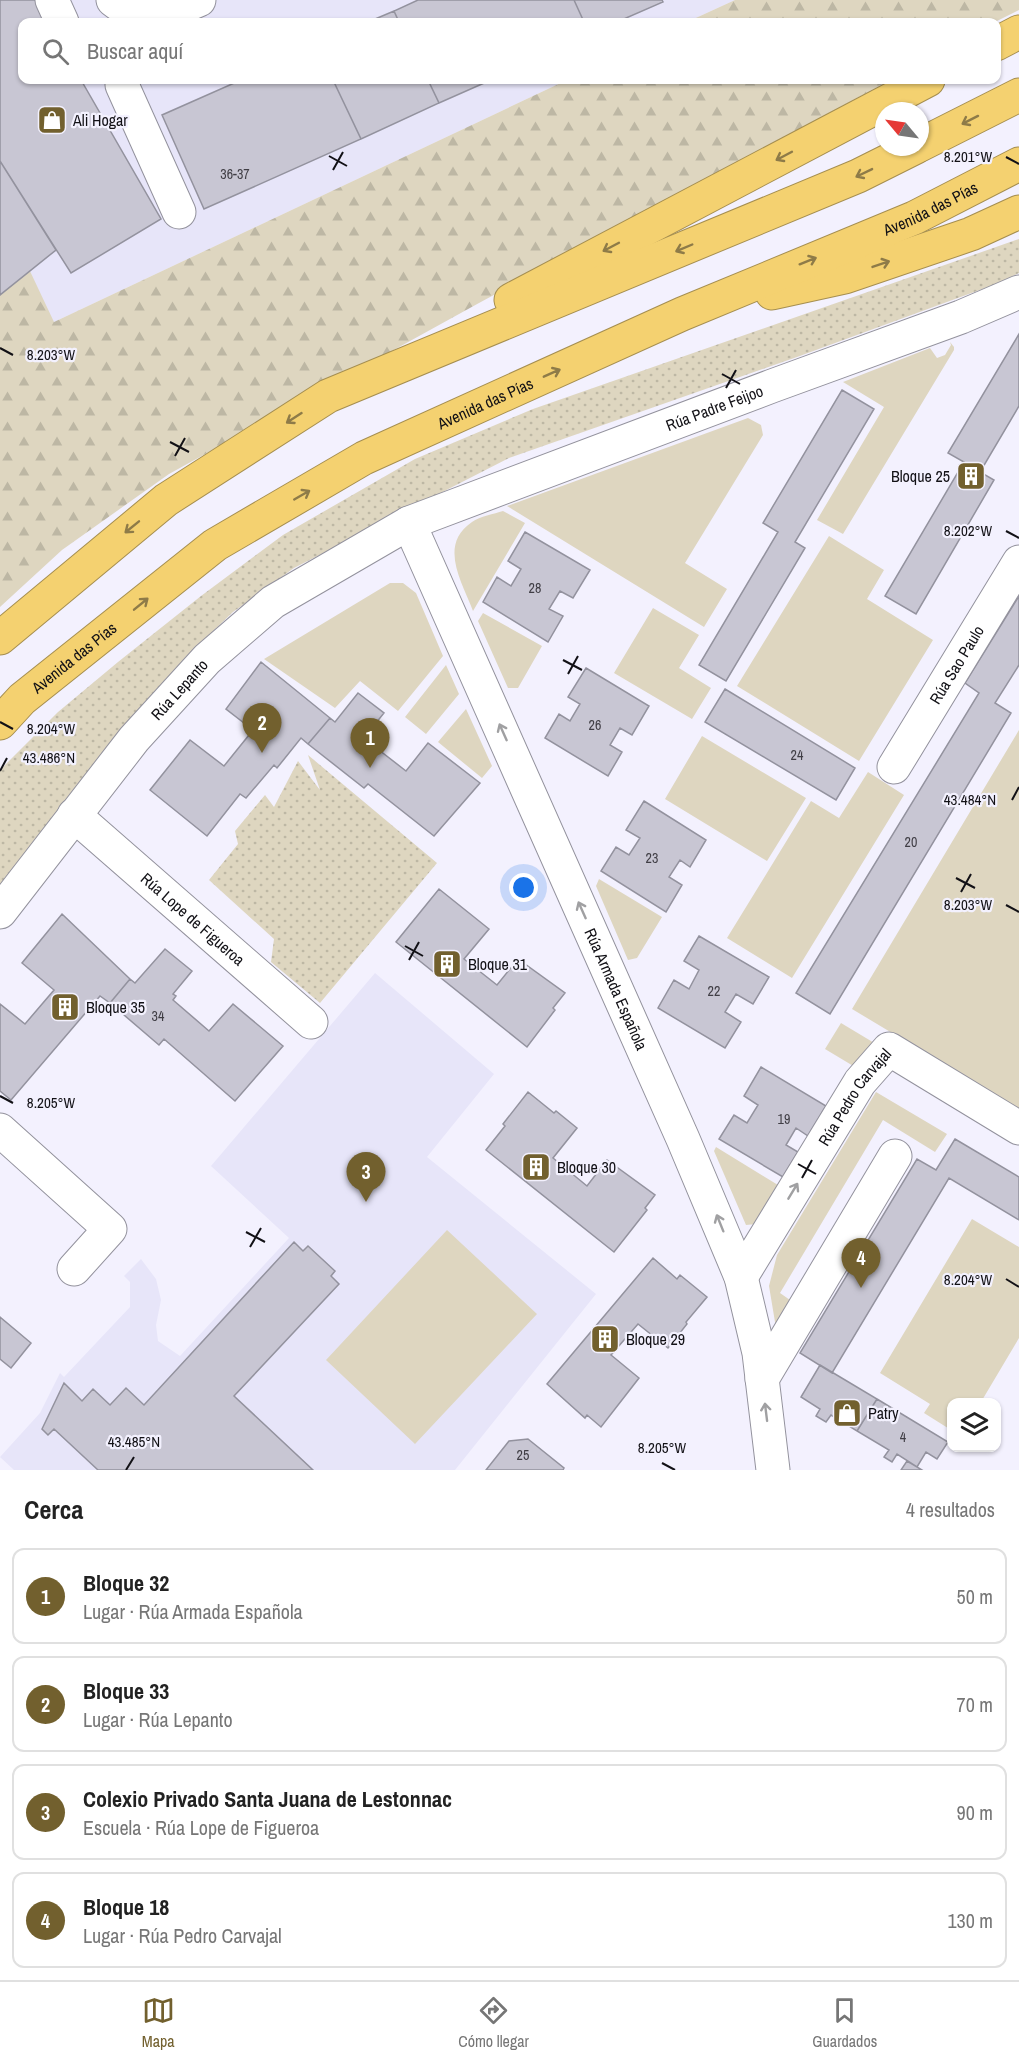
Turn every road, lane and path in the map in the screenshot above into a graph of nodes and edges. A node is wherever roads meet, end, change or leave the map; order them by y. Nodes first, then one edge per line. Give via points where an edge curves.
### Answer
1 (52, 0) edge
2 (113, 0) edge
3 (199, 0) edge
4 (60, 18) edge
5 (142, 18) edge
6 (148, 18) edge
7 (1019, 32) edge
8 (1001, 41) edge
9 (122, 84) edge
10 (920, 84) edge
11 (1019, 95) edge
12 (929, 140) edge
13 (898, 156) edge
14 (1019, 164) edge
15 (179, 212) dead end
16 (1019, 212) edge
17 (1019, 292) edge
18 (682, 314) junction
19 (328, 396) junction
20 (410, 523) junction
21 (1019, 562) edge
22 (0, 638) edge
23 (0, 723) edge
24 (894, 766) dead end
25 (74, 815) junction
26 (0, 912) edge
27 (311, 1022) dead end
28 (1019, 1128) edge
29 (0, 1130) edge
30 (895, 1156) dead end
31 (74, 1269) dead end
32 (741, 1277) junction
33 (762, 1379) junction
34 (772, 1470) edge

1 - 4 street
2 - 5 street
3 - 6 street
7 - 8 highway
9 - 15 street
10 -> 19 highway
11 -> 12 highway
13 -> 19 highway via 847,181
18 -> 14 highway, Avenida das Pías via 914,218
18 -> 16 highway via 845,277 971,234
17 - 20 street, Rúa Padre Feijoo
23 -> 18 highway, Avenida das Pías via 22,699 215,545 364,458
19 -> 22 highway via 166,500
20 - 25 street, Rúa Lepanto via 273,602 207,659 134,739
32 -> 20 street, Rúa Armada Española
21 - 24 street, Rúa Sao Paulo
25 - 26 street, Rúa Lepanto
25 - 27 street, Rúa Lope de Figueroa
32 -> 28 street, Rúa Pedro Carvajal via 860,1082 889,1048
29 - 31 street via 110,1229
30 - 33 street
32 - 33 street, Rúa Armada Española
34 -> 33 street, Rúa Armada Española

